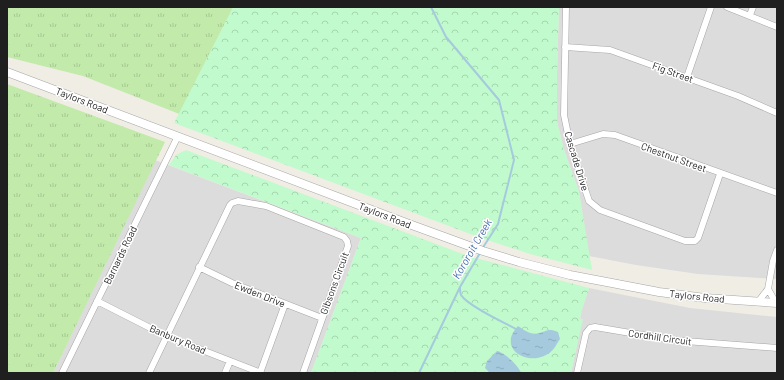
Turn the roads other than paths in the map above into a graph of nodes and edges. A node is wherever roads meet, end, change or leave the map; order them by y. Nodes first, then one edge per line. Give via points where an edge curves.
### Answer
1 (566, 7) edge
2 (711, 7) edge
3 (727, 7) edge
4 (753, 7) edge
5 (750, 15) junction
6 (777, 27) edge
7 (565, 47) junction
8 (7, 72) edge
9 (687, 76) junction
10 (777, 113) edge
11 (178, 136) junction
12 (570, 144) junction
13 (720, 174) junction
14 (777, 193) edge
15 (777, 250) edge
16 (199, 267) junction
17 (769, 277) junction
18 (777, 277) edge
19 (768, 289) junction
20 (97, 301) junction
21 (758, 302) junction
22 (776, 303) edge
23 (285, 304) junction
24 (322, 318) junction
25 (166, 336) junction
26 (777, 348) edge
27 (230, 361) junction
28 (62, 373) edge
29 (149, 373) edge
30 (225, 373) edge
31 (261, 373) edge
32 (303, 373) edge
33 (577, 373) edge

1 - 7 street, Cascade Drive
2 - 9 street
3 - 5 street
4 - 5 street
5 - 6 street
7 - 9 street, Fig Street via 610,50
7 - 12 street, Cascade Drive via 564,115
8 - 11 street, Taylors Road
9 - 10 street, Fig Street
11 - 20 street, Barnards Road
11 - 21 street, Taylors Road via 483,251 519,262 632,288
12 - 13 street, Chestnut Street via 603,134 614,135
12 - 13 street, Cascade Drive via 589,201 594,206 685,241 695,241 698,238
13 - 14 street, Chestnut Street
15 - 17 street
16 - 23 street, Ewden Drive
16 - 24 street, Gibsons Circuit via 232,203 238,201 266,206 344,237 348,246
16 - 25 street
17 - 18 street
17 - 19 street
19 - 21 street
19 - 22 street
20 - 25 street, Banbury Road
20 - 28 street, Barnards Road
21 - 22 street, Taylors Road
23 - 24 street, Ewden Drive
23 - 31 street
24 - 32 street, Gibsons Circuit
25 - 27 street, Banbury Road
25 - 29 street
26 - 33 street, Cordhill Circuit via 672,340 595,327 586,333
27 - 30 street
27 - 31 street, Banbury Road

